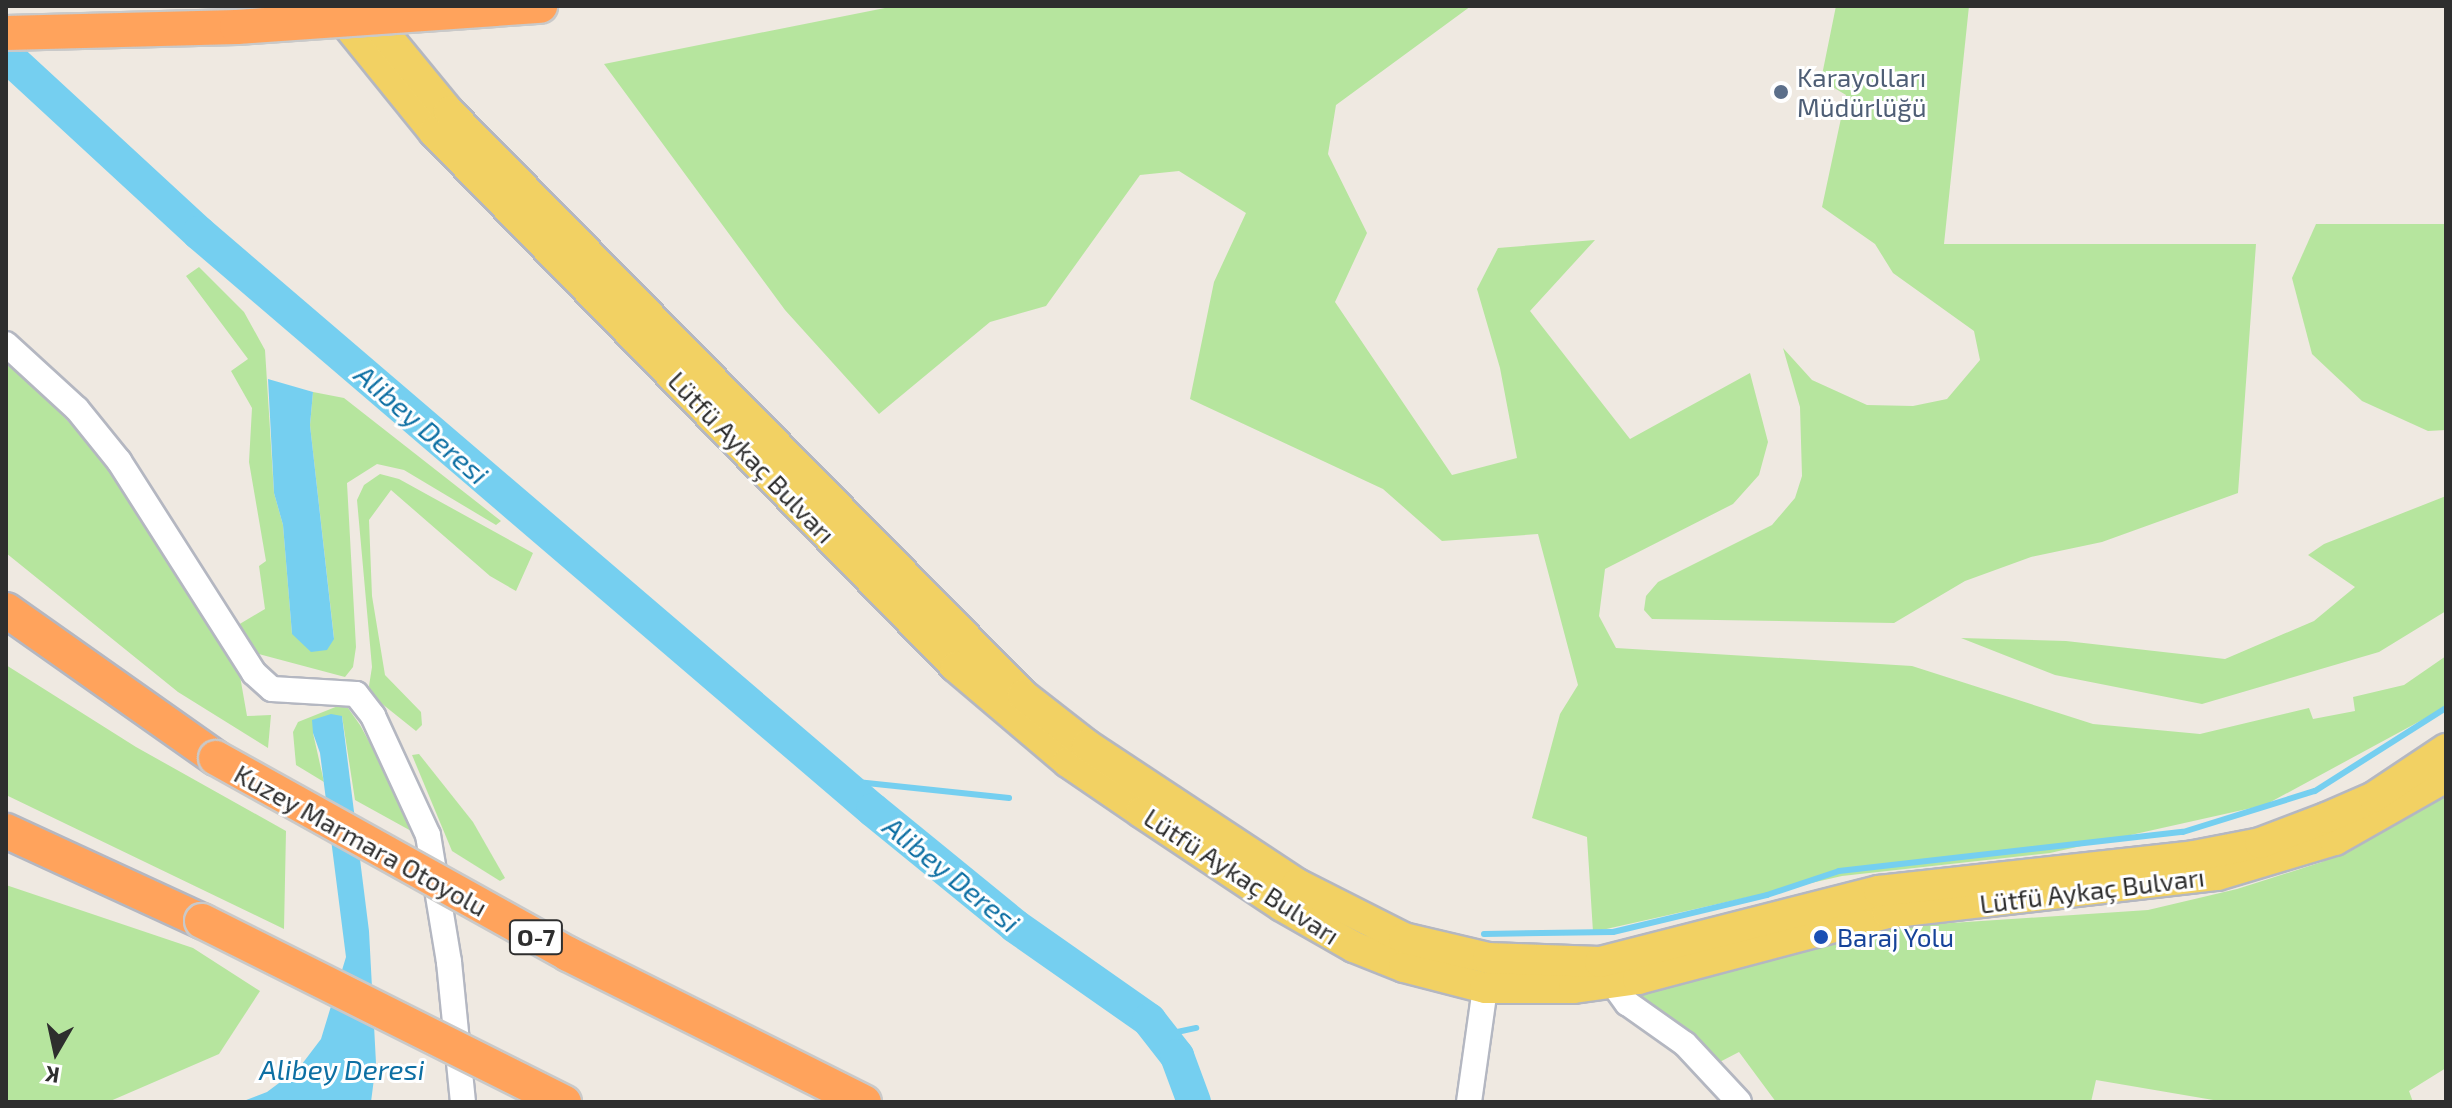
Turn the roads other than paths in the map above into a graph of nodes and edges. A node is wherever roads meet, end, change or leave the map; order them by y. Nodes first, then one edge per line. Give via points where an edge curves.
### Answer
1 (332, 6) edge
2 (362, 6) edge
3 (540, 6) edge
4 (6, 33) edge
5 (6, 344) edge
6 (6, 610) edge
7 (2446, 749) edge
8 (2446, 777) edge
9 (6, 831) edge
10 (1486, 973) junction
11 (1613, 984) junction
12 (463, 1102) edge
13 (564, 1102) edge
14 (864, 1102) edge
15 (1469, 1102) edge
16 (1739, 1102) edge

1 - 10 main road, Lütfü Aykaç Bulvarı via 434,132 1004,710 1068,762 1282,906 1367,952
2 - 10 main road, Lütfü Aykaç Bulvarı via 449,112 1023,695 1087,745 1354,917
3 - 4 highway, bridge via 237,27
5 - 12 street via 77,409 119,461 254,673 272,689 356,694 373,716 428,835 449,962
6 - 14 highway, Kuzey Marmara Otoyolu / O-7, bridge via 216,758 568,954
7 - 10 main road, Lütfü Aykaç Bulvarı via 2374,797 2260,843 2194,856 1879,891 1600,962
8 - 11 main road, Lütfü Aykaç Bulvarı via 2335,840 2232,872 1888,913
9 - 13 highway, bridge via 202,921
10 - 11 main road, Lütfü Aykaç Bulvarı
10 - 15 street
11 - 16 street via 1627,1003 1685,1044

